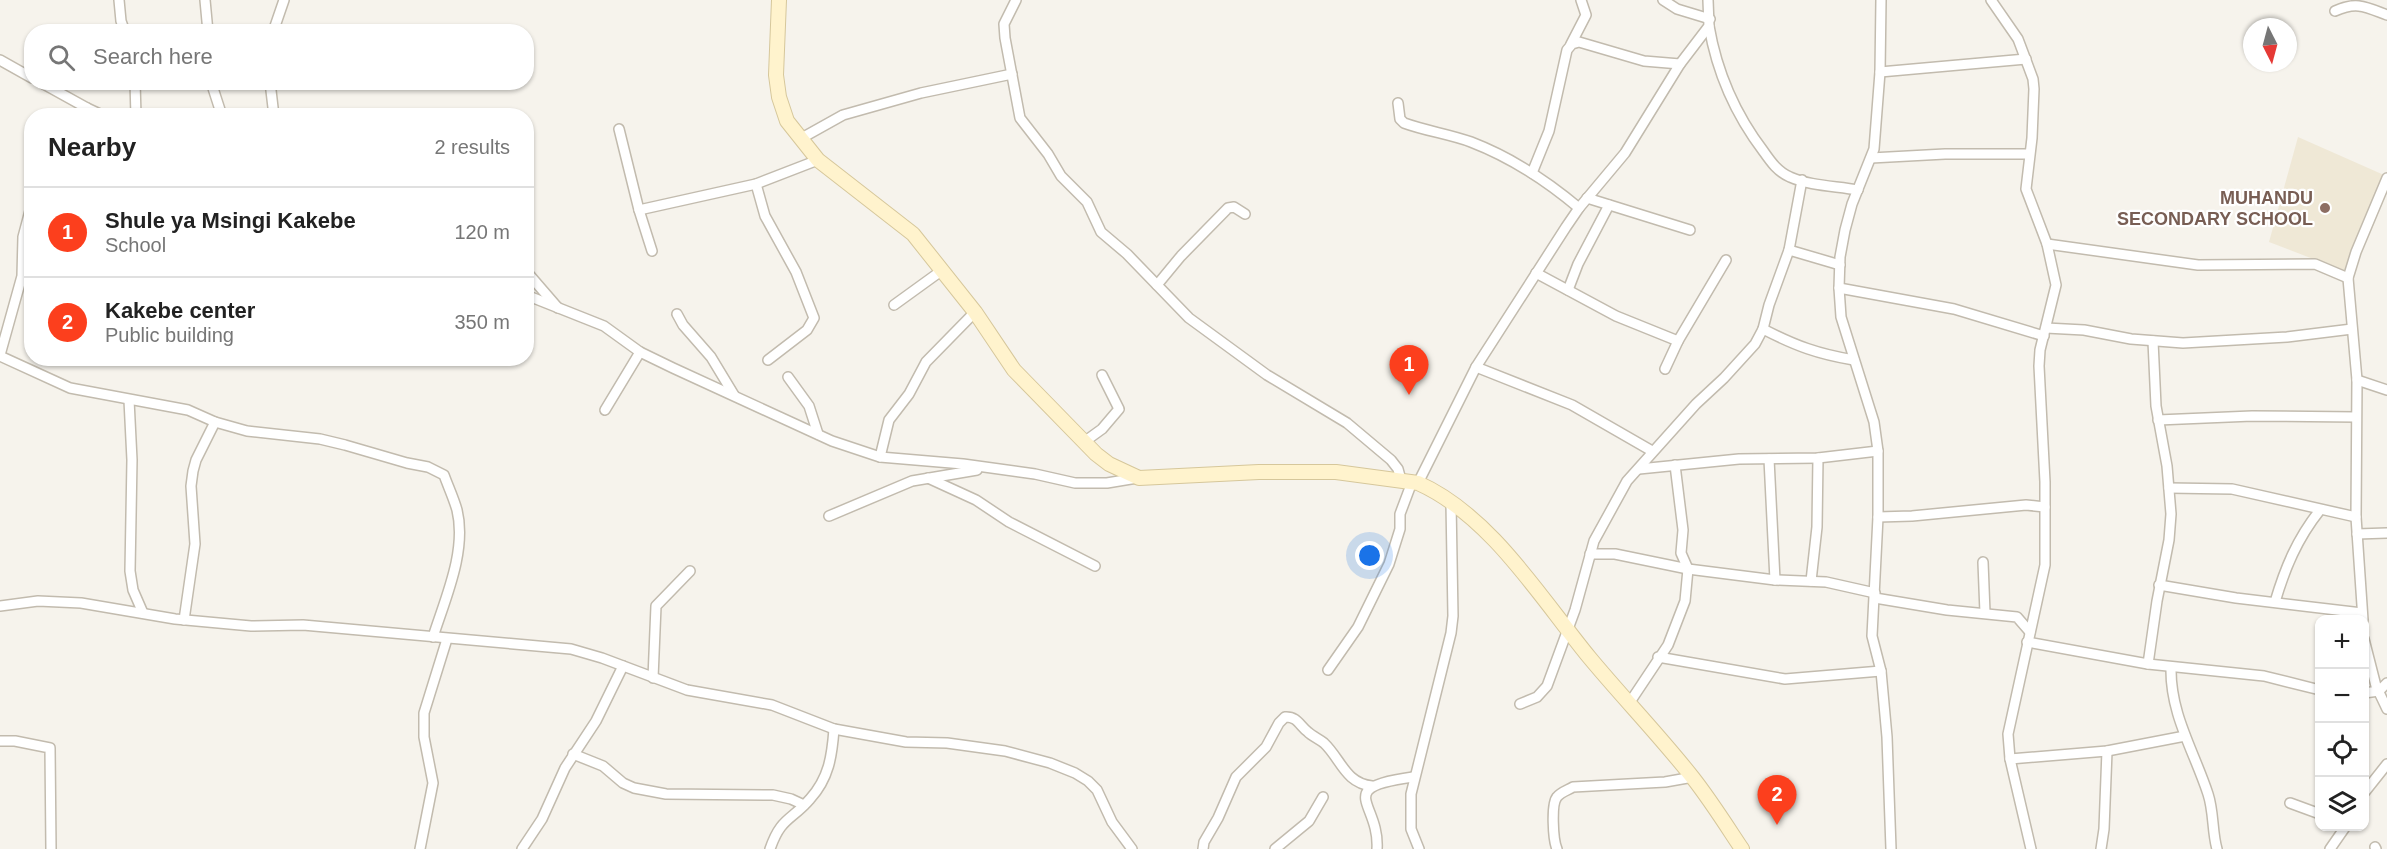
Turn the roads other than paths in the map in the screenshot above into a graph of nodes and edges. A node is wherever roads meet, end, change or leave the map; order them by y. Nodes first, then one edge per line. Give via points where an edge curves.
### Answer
1 (119, 0) edge
2 (205, 0) edge
3 (284, 0) edge
4 (779, 0) edge
5 (1016, 0) edge
6 (1581, 0) edge
7 (1663, 0) edge
8 (1708, 0) edge
9 (1881, 0) edge
10 (1991, 0) edge
11 (2335, 11) dead end
12 (2387, 15) edge
13 (1710, 23) junction
14 (122, 24) edge
15 (207, 24) edge
16 (276, 24) edge
17 (1571, 44) junction
18 (2026, 59) junction
19 (0, 60) edge
20 (1680, 64) junction
21 (1880, 72) junction
22 (24, 74) edge
23 (1012, 74) junction
24 (54, 90) edge
25 (135, 90) edge
26 (214, 90) edge
27 (271, 90) edge
28 (1398, 103) dead end
29 (87, 108) edge
30 (136, 108) edge
31 (219, 108) edge
32 (273, 108) edge
33 (619, 129) dead end
34 (800, 139) junction
35 (2030, 154) junction
36 (1871, 158) junction
37 (818, 160) junction
38 (1532, 173) junction
39 (2387, 178) edge
40 (1802, 180) junction
41 (756, 184) junction
42 (1858, 190) junction
43 (1587, 198) junction
44 (1609, 205) junction
45 (1579, 207) junction
46 (639, 210) junction
47 (1245, 214) dead end
48 (1690, 230) dead end
49 (24, 233) edge
50 (2047, 244) junction
51 (1789, 250) junction
52 (652, 251) dead end
53 (1726, 260) dead end
54 (1840, 265) junction
55 (941, 271) junction
56 (1536, 273) junction
57 (2348, 278) junction
58 (534, 280) edge
59 (1157, 285) junction
60 (1839, 288) junction
61 (1568, 290) junction
62 (534, 298) edge
63 (894, 305) dead end
64 (559, 309) junction
65 (975, 312) junction
66 (677, 314) dead end
67 (1763, 329) junction
68 (2352, 329) junction
69 (2045, 332) junction
70 (1678, 341) junction
71 (2153, 341) junction
72 (640, 352) junction
73 (0, 355) edge
74 (768, 360) dead end
75 (1854, 360) junction
76 (1476, 367) junction
77 (1665, 369) dead end
78 (1102, 375) dead end
79 (788, 377) dead end
80 (2357, 380) junction
81 (2387, 390) edge
82 (734, 395) junction
83 (129, 400) junction
84 (605, 410) dead end
85 (2356, 417) junction
86 (2158, 420) junction
87 (215, 422) junction
88 (818, 434) junction
89 (1084, 442) junction
90 (1652, 451) junction
91 (1878, 451) junction
92 (880, 457) junction
93 (1818, 458) junction
94 (1769, 459) junction
95 (1675, 465) junction
96 (988, 468) junction
97 (1639, 469) junction
98 (928, 478) junction
99 (1139, 478) junction
100 (1410, 482) junction
101 (2169, 488) junction
102 (1451, 503) junction
103 (2045, 507) junction
104 (2320, 510) junction
105 (829, 516) dead end
106 (1878, 517) junction
107 (2356, 518) junction
108 (2387, 532) edge
109 (2357, 534) junction
110 (1590, 554) junction
111 (1983, 562) dead end
112 (1095, 566) dead end
113 (1689, 569) junction
114 (690, 571) dead end
115 (1775, 580) junction
116 (1811, 581) junction
117 (2159, 585) junction
118 (1875, 596) junction
119 (2275, 602) junction
120 (0, 606) edge
121 (143, 613) junction
122 (1985, 613) junction
123 (2356, 615) edge
124 (2362, 615) edge
125 (184, 620) junction
126 (1566, 629) junction
127 (433, 637) junction
128 (2028, 637) junction
129 (447, 639) junction
130 (1658, 657) junction
131 (2369, 662) edge
132 (2148, 664) junction
133 (622, 666) junction
134 (2170, 667) junction
135 (1328, 670) dead end
136 (1881, 671) junction
137 (653, 678) junction
138 (2387, 683) edge
139 (2315, 689) edge
140 (2379, 691) junction
141 (2369, 692) edge
142 (1630, 702) junction
143 (1520, 704) dead end
144 (2387, 709) edge
145 (834, 729) junction
146 (2184, 736) junction
147 (0, 741) edge
148 (2107, 751) junction
149 (573, 754) junction
150 (2010, 759) junction
151 (2387, 764) edge
152 (1413, 777) junction
153 (1693, 777) junction
154 (1372, 786) junction
155 (2369, 787) edge
156 (1323, 797) dead end
157 (2290, 803) dead end
158 (804, 805) junction
159 (2315, 812) edge
160 (2340, 831) edge
161 (51, 849) edge
162 (420, 849) edge
163 (522, 849) edge
164 (770, 849) edge
165 (1132, 849) edge
166 (1203, 849) edge
167 (1275, 849) edge
168 (1377, 849) edge
169 (1419, 849) edge
170 (1557, 849) edge
171 (1742, 849) edge
172 (1892, 849) edge
173 (2031, 849) edge
174 (2101, 849) edge
175 (2217, 849) edge
176 (2330, 849) edge

1 - 14 street
2 - 15 street
3 - 16 street
4 - 34 street via 779,97 787,121
5 - 23 street via 1004,24
6 - 17 street via 1586,15
7 - 13 street
8 - 13 street
9 - 21 street
10 - 18 street via 2018,39
11 - 12 street via 2354,5
13 - 20 street
13 - 40 street via 1719,70 1741,119 1774,165 1790,177
17 - 20 street via 1579,42 1644,61
17 - 38 street via 1549,131
18 - 21 street
18 - 35 street via 2035,100
19 - 22 street
20 - 43 street via 1625,153
21 - 36 street
23 - 34 street via 843,115
23 - 59 street via 1024,125 1061,176 1087,202 1101,232
24 - 29 street
25 - 30 street
26 - 31 street
27 - 32 street
28 - 38 street via 1404,123 1470,142
33 - 46 street
34 - 37 street
35 - 36 street
35 - 50 street via 2026,194
36 - 42 street
37 - 41 street
37 - 55 street via 904,226
38 - 45 street
39 - 57 street
40 - 42 street
40 - 51 street
41 - 46 street
41 - 74 street via 765,216 796,272 814,318 807,330
42 - 54 street via 1845,230
43 - 44 street
43 - 45 street
44 - 48 street
44 - 61 street
45 - 56 street
46 - 52 street
47 - 59 street via 1228,208
49 - 73 street via 21,276
50 - 57 street via 2198,265 2315,264
50 - 69 street via 2056,285
51 - 54 street
51 - 67 street
53 - 70 street
54 - 60 street
55 - 63 street
55 - 65 street
56 - 61 street
56 - 76 street
57 - 68 street
58 - 64 street
59 - 100 street via 1176,307 1234,352 1347,423 1391,460
60 - 69 street via 1943,307
60 - 75 street via 1841,317
61 - 70 street via 1634,324
62 - 64 street
64 - 72 street via 604,326
65 - 89 street via 1014,370
65 - 92 street via 926,362 889,420
66 - 82 street via 711,357
67 - 75 street via 1818,354
67 - 90 street via 1755,344
68 - 71 street via 2225,341
68 - 80 street
69 - 71 street via 2084,330
69 - 103 street via 2039,366
70 - 77 street
71 - 86 street
72 - 82 street
72 - 84 street
73 - 83 street via 70,388
75 - 91 street via 1874,422
76 - 90 street via 1572,405
76 - 100 street
78 - 89 street via 1119,409
79 - 88 street via 809,406
80 - 81 street
80 - 85 street
82 - 88 street
83 - 87 street via 188,410
83 - 121 street via 130,571
85 - 86 street
85 - 107 street
86 - 101 street
87 - 125 street via 193,471 195,544
87 - 127 street via 247,431 345,445 428,467 444,475 457,511 458,545
88 - 92 street
89 - 99 street via 1108,464
90 - 97 street
91 - 93 street
91 - 106 street
92 - 96 street
93 - 94 street
93 - 116 street
94 - 95 street
94 - 115 street
95 - 97 street
95 - 113 street via 1683,530 1681,553
96 - 98 street
96 - 99 street via 1075,483
97 - 110 street via 1621,490
98 - 105 street via 890,489
98 - 112 street
99 - 100 street via 1336,471
100 - 102 street
100 - 135 street via 1389,564 1358,627
101 - 104 street via 2232,489
101 - 117 street via 2169,540
102 - 126 street via 1510,558
102 - 152 street via 1451,633
103 - 106 street via 2025,505
103 - 128 street via 2045,564
104 - 107 street
104 - 119 street via 2293,549
106 - 118 street
107 - 109 street
108 - 109 street
109 - 124 street
110 - 113 street via 1615,554
110 - 126 street
111 - 122 street
113 - 115 street
113 - 130 street via 1680,617
114 - 137 street via 656,606
115 - 116 street
116 - 118 street via 1838,584
117 - 119 street
117 - 132 street
118 - 122 street
118 - 136 street via 1872,636
119 - 123 street
120 - 121 street via 81,603
121 - 125 street
122 - 128 street via 2017,617
125 - 127 street
126 - 142 street
126 - 143 street via 1547,686 1537,697
127 - 129 street
128 - 132 street
128 - 150 street via 2008,734
129 - 133 street via 572,649
129 - 162 street via 424,713 424,737 433,783
130 - 136 street via 1785,679
130 - 142 street
131 - 140 street
132 - 134 street
133 - 137 street
133 - 149 street via 596,721
134 - 139 street via 2264,676
134 - 146 street via 2175,710
136 - 172 street
137 - 145 street via 687,690 772,705
138 - 140 street
140 - 141 street
140 - 144 street
142 - 153 street
145 - 158 street via 826,777
145 - 165 street via 897,741 1005,751 1075,773 1097,790 1112,822
146 - 148 street
146 - 175 street via 2209,798
147 - 161 street via 50,748
148 - 150 street
148 - 174 street
149 - 158 street via 603,766 634,788 666,794 773,795
149 - 163 street via 543,819
150 - 173 street
151 - 155 street
152 - 154 street
152 - 169 street via 1411,822
153 - 170 street via 1563,791 1555,798 1554,806
153 - 171 street
154 - 166 street via 1353,779 1324,743 1297,720 1285,717 1266,747 1236,777
154 - 168 street via 1366,792 1365,802 1377,834
156 - 167 street via 1309,821
157 - 159 street
158 - 164 street via 782,822
160 - 176 street

